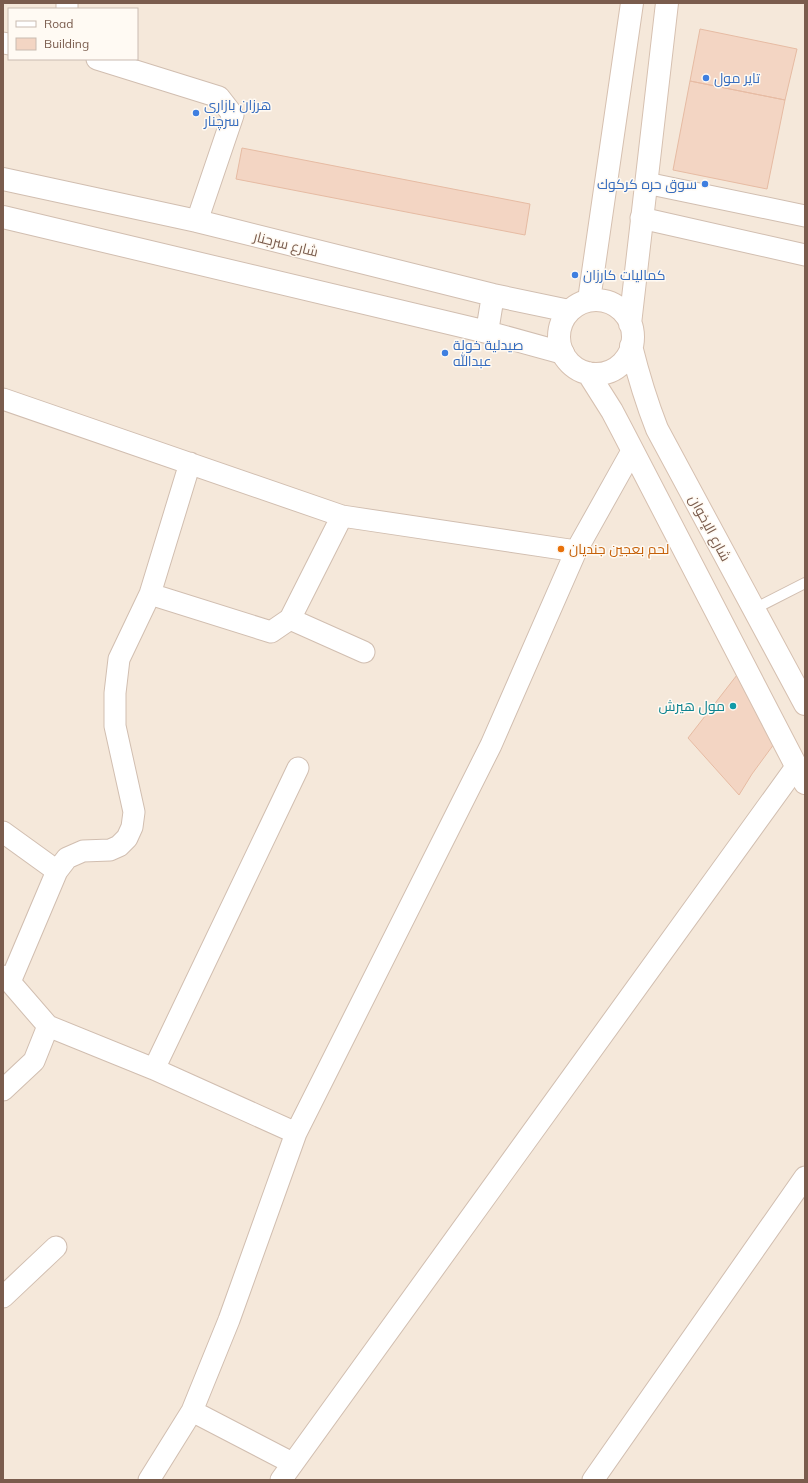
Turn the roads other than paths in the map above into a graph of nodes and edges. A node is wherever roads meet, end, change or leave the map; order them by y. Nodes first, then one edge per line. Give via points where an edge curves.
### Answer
1 (632, 3) edge
2 (668, 3) edge
3 (100, 60) edge
4 (3, 179) edge
5 (646, 183) junction
6 (805, 216) edge
7 (3, 217) edge
8 (641, 218) junction
9 (197, 221) junction
10 (805, 255) edge
11 (493, 296) junction
12 (588, 300) junction
13 (569, 311) junction
14 (630, 324) junction
15 (487, 332) junction
16 (631, 346) junction
17 (562, 353) junction
18 (588, 373) junction
19 (3, 399) edge
20 (632, 450) junction
21 (190, 463) junction
22 (342, 516) junction
23 (576, 551) junction
24 (805, 583) edge
25 (150, 594) junction
26 (754, 609) junction
27 (290, 619) junction
28 (364, 652) dead end
29 (805, 704) edge
30 (298, 768) dead end
31 (801, 775) edge
32 (3, 832) edge
33 (57, 871) junction
34 (6, 979) edge
35 (48, 1026) junction
36 (154, 1068) junction
37 (3, 1090) edge
38 (296, 1133) junction
39 (805, 1177) edge
40 (56, 1246) dead end
41 (3, 1297) edge
42 (192, 1411) junction
43 (292, 1463) junction
44 (149, 1480) edge
45 (281, 1480) edge
46 (593, 1480) edge

1 - 12 main road
2 - 5 main road
3 - 9 street via 219,97 233,115
4 - 9 main road, شارع سرجنار
5 - 6 street
5 - 8 main road
7 - 15 main road
8 - 10 street
8 - 14 main road
9 - 11 main road, شارع سرجنار
11 - 13 main road, شارع سرجنار
11 - 15 main road
12 - 13 main road
12 - 14 main road via 609,302 618,307
13 - 17 main road via 559,331
14 - 16 main road
15 - 17 main road
16 - 18 main road via 627,356 610,371
16 - 26 main road, شارع الإخوان via 646,402 657,429
17 - 18 main road via 573,365
18 - 20 main road via 612,410
19 - 21 street
20 - 23 street
20 - 31 main road
21 - 22 street
21 - 25 street
22 - 23 street
22 - 27 street
23 - 38 street via 491,745
24 - 26 lane
25 - 27 street via 271,632
25 - 33 street via 119,658 115,693 115,726 134,812 132,827 127,838 119,846 110,850 83,851 67,858
26 - 29 main road, شارع الإخوان
27 - 28 street
30 - 36 street
31 - 43 street
32 - 33 street
33 - 34 street
34 - 35 street
35 - 36 street
35 - 37 street via 34,1061
36 - 38 street
38 - 42 street via 229,1320
39 - 46 street
40 - 41 street
42 - 43 street
42 - 44 street
43 - 45 street

